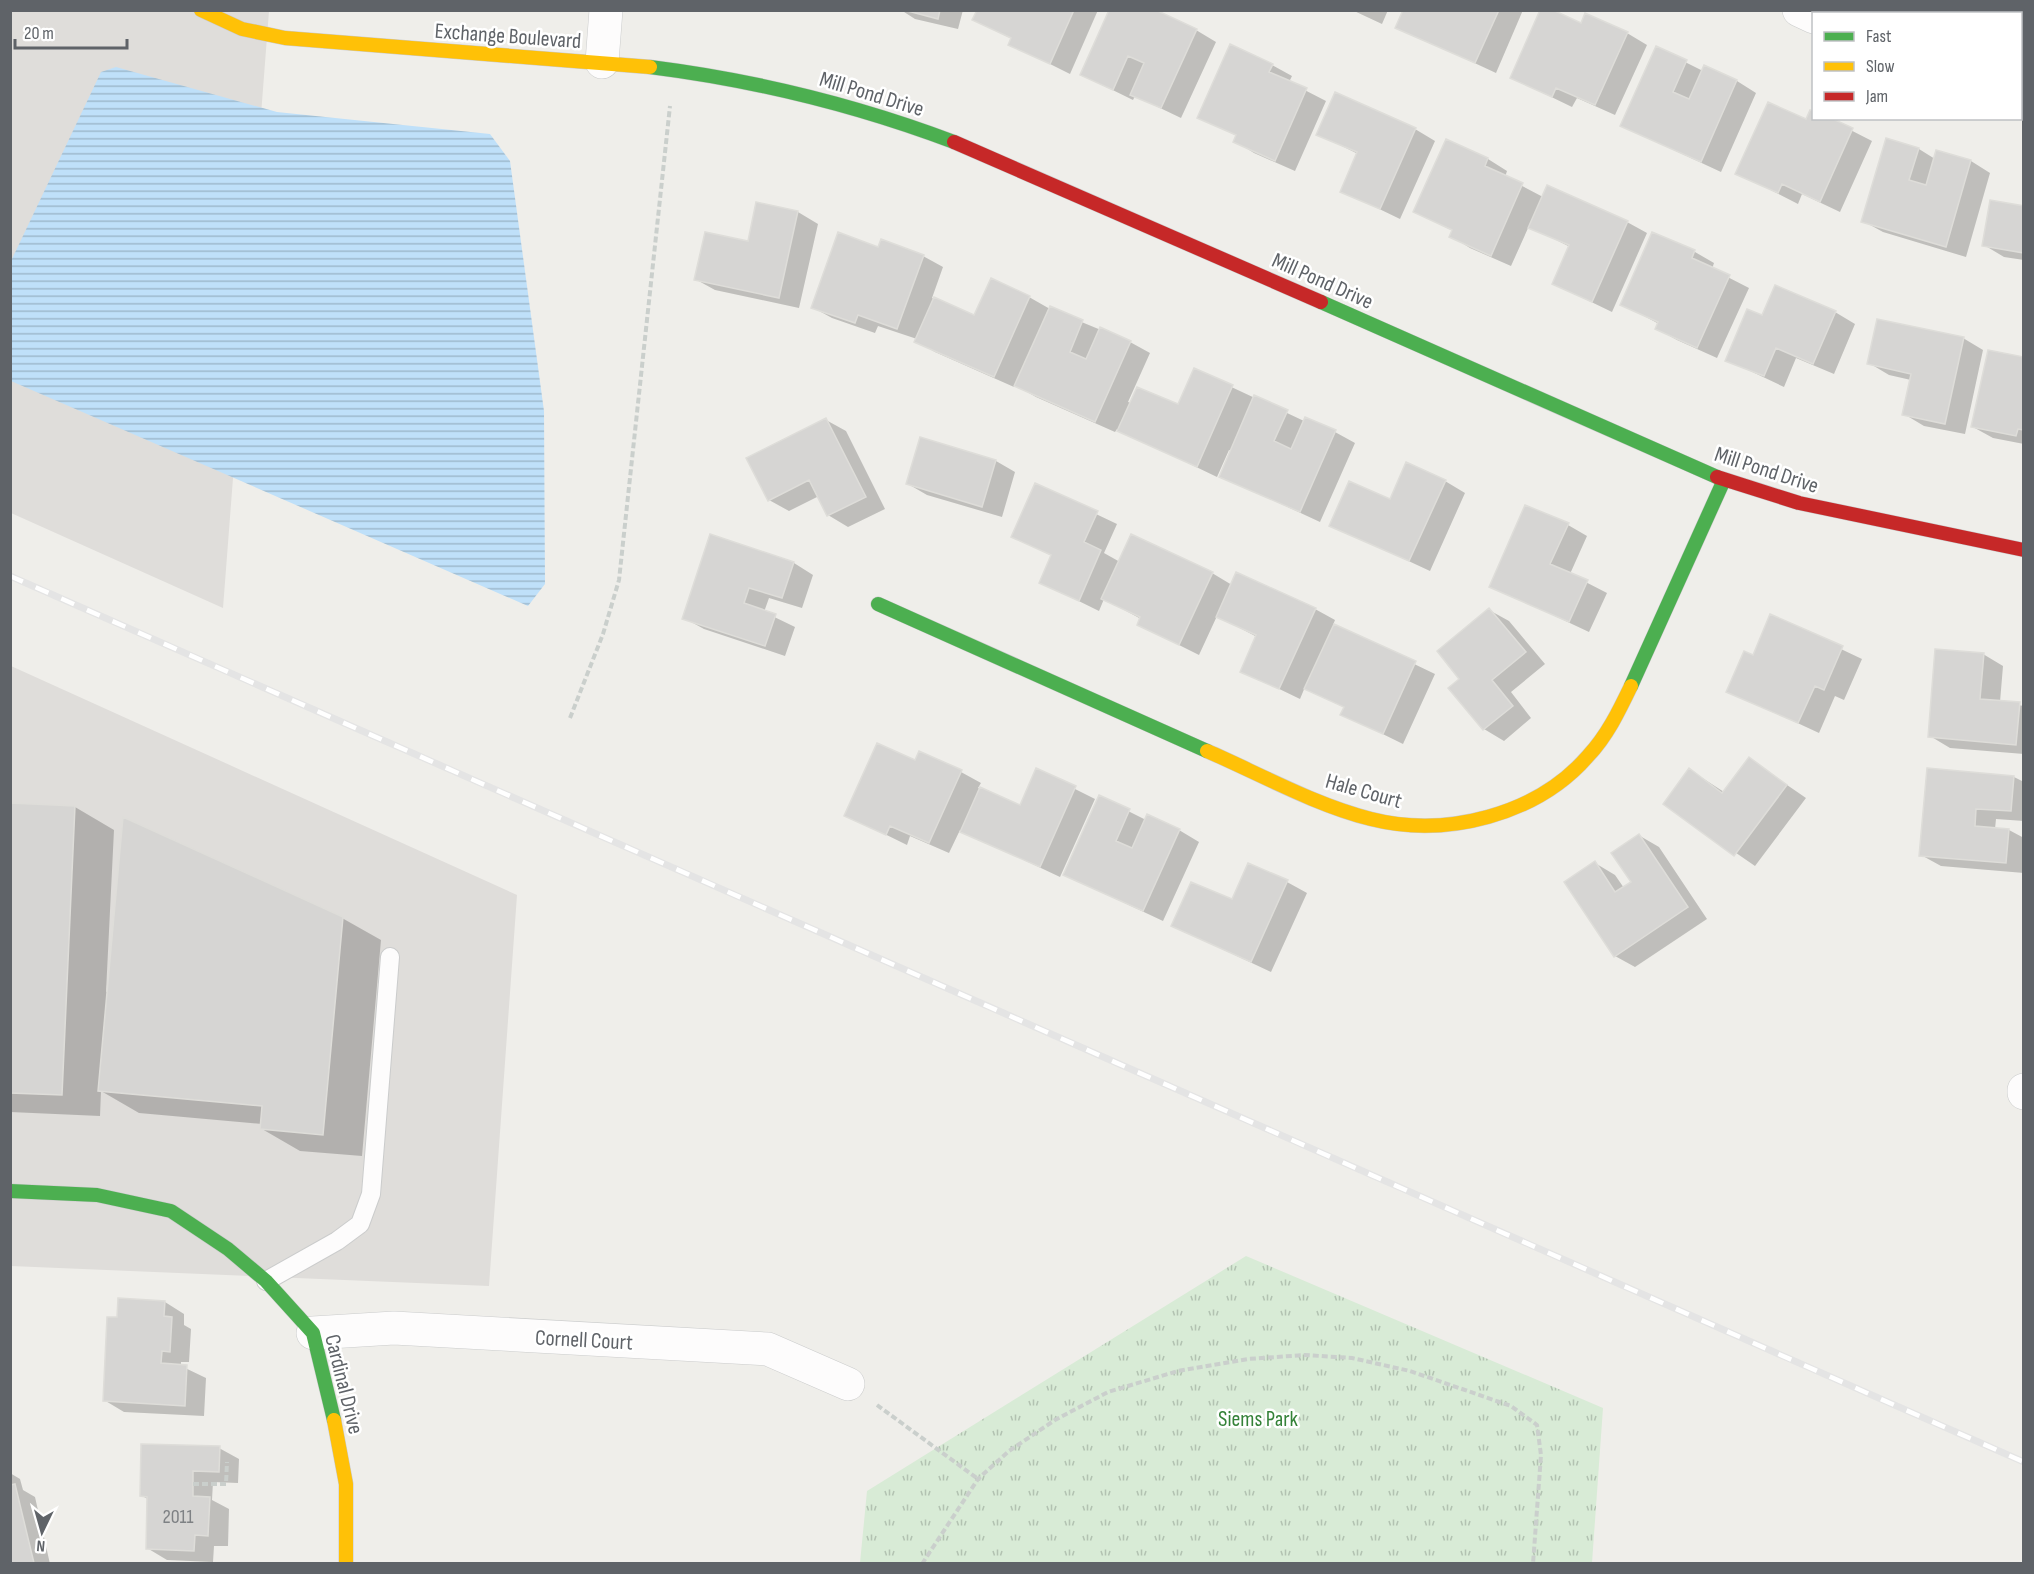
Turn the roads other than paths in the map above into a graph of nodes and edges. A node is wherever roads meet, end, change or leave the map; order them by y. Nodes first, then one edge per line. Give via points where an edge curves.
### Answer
1 (201, 10) edge
2 (606, 10) edge
3 (602, 62) junction
4 (1724, 480) junction
5 (2024, 550) edge
6 (878, 604) dead end
7 (390, 957) dead end
8 (10, 1191) edge
9 (266, 1281) junction
10 (313, 1333) junction
11 (848, 1384) road end
12 (346, 1563) edge

1 - 3 street, Exchange Boulevard via 242,29 295,39
2 - 3 street
3 - 4 street, Mill Pond Drive via 674,70 811,96 951,139
4 - 5 street, Mill Pond Drive via 1799,503
4 - 6 street, Hale Court via 1634,679 1594,748 1575,770 1545,792 1518,806 1450,824 1400,824 1331,806
7 - 9 lane via 371,1194 360,1224
8 - 9 street, Cardinal Drive via 97,1195 171,1211 228,1248
9 - 10 street, Cardinal Drive
10 - 11 street, Cornell Court via 394,1328 768,1348
10 - 12 street, Cardinal Drive via 346,1484

